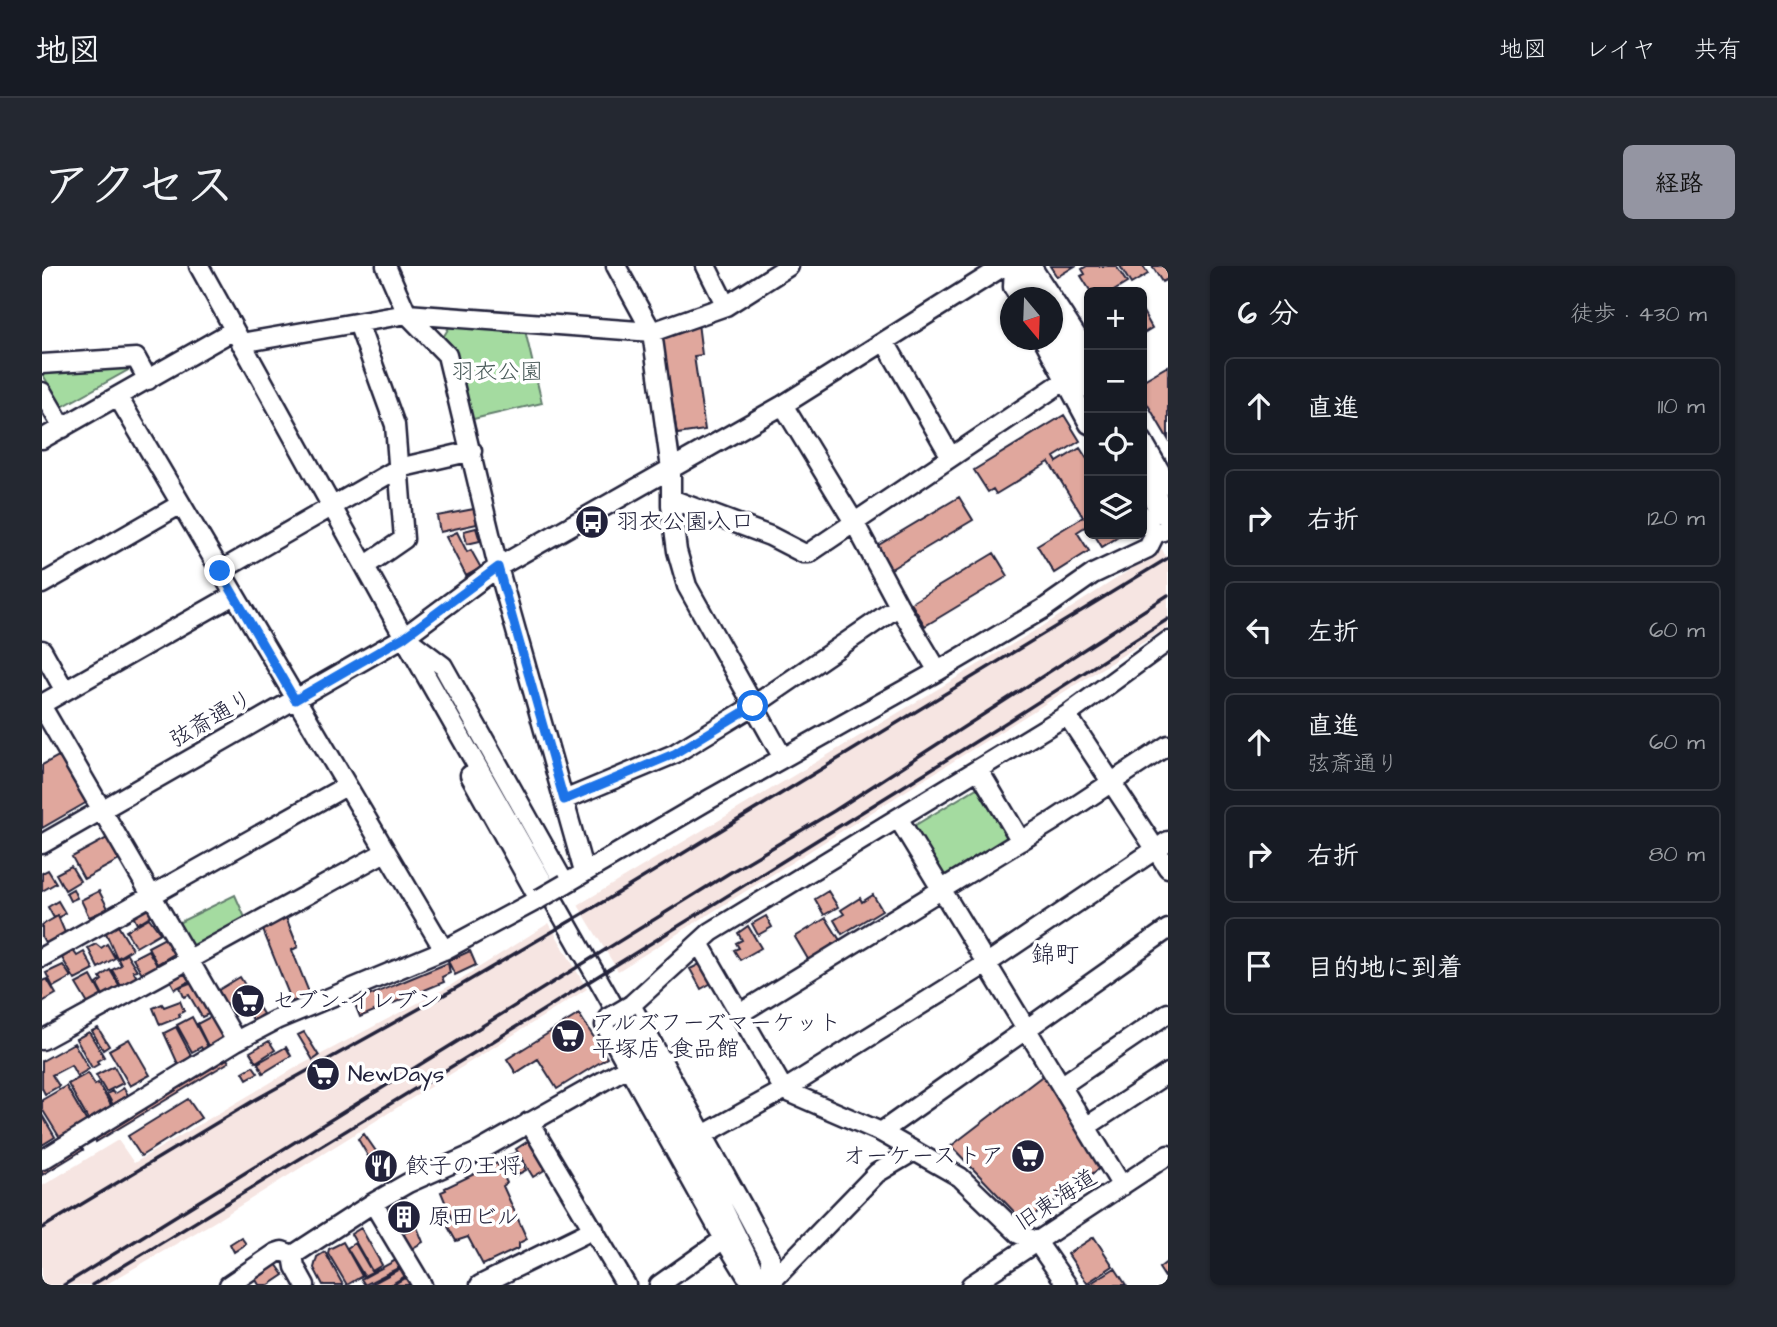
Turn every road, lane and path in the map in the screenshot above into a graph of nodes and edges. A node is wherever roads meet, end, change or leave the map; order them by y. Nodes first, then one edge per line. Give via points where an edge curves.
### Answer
1 (199, 266) edge
2 (386, 266) edge
3 (616, 266) edge
4 (706, 266) edge
5 (789, 266) edge
6 (1004, 266) edge
7 (1017, 266) edge
8 (1031, 266) edge
9 (1013, 287) edge
10 (1031, 287) edge
11 (726, 306) junction
12 (407, 314) junction
13 (358, 323) junction
14 (652, 332) junction
15 (237, 336) junction
16 (886, 342) junction
17 (1063, 342) edge
18 (1050, 350) edge
19 (1086, 350) edge
20 (42, 363) edge
21 (1084, 377) edge
22 (1067, 379) junction
23 (148, 380) junction
24 (42, 392) edge
25 (118, 397) junction
26 (783, 405) junction
27 (1084, 414) edge
28 (63, 428) junction
29 (42, 439) edge
30 (1147, 449) edge
31 (472, 451) junction
32 (951, 457) junction
33 (399, 468) junction
34 (671, 470) junction
35 (1142, 476) edge
36 (1168, 485) edge
37 (671, 499) junction
38 (181, 504) junction
39 (332, 506) junction
40 (854, 522) junction
41 (1157, 523) edge
42 (365, 566) junction
43 (498, 567) junction
44 (220, 571) junction
45 (42, 584) edge
46 (234, 595) junction
47 (899, 606) junction
48 (404, 637) junction
49 (1168, 641) edge
50 (42, 650) edge
51 (938, 671) junction
52 (65, 691) junction
53 (295, 700) junction
54 (42, 706) edge
55 (753, 706) junction
56 (1067, 715) junction
57 (1168, 745) edge
58 (783, 758) junction
59 (978, 769) junction
60 (1112, 783) junction
61 (346, 786) junction
62 (564, 800) junction
63 (103, 810) junction
64 (898, 818) junction
65 (1021, 841) junction
66 (42, 844) edge
67 (1162, 845) edge
68 (385, 852) junction
69 (1168, 868) edge
70 (584, 872) junction
71 (565, 884) junction
72 (941, 889) junction
73 (151, 896) junction
74 (539, 899) junction
75 (1168, 929) edge
76 (700, 945) junction
77 (444, 950) junction
78 (42, 957) edge
79 (187, 960) junction
80 (986, 964) junction
81 (631, 1005) junction
82 (1168, 1013) edge
83 (739, 1014) junction
84 (1026, 1029) junction
85 (42, 1040) edge
86 (236, 1041) junction
87 (628, 1067) junction
88 (1168, 1073) edge
89 (1061, 1086) junction
90 (784, 1090) junction
91 (529, 1122) junction
92 (1086, 1127) junction
93 (881, 1132) junction
94 (703, 1135) junction
95 (914, 1151) junction
96 (1167, 1158) edge
97 (42, 1160) edge
98 (1122, 1186) junction
99 (373, 1203) junction
100 (726, 1211) junction
101 (594, 1228) junction
102 (723, 1239) junction
103 (1037, 1242) junction
104 (293, 1255) junction
105 (772, 1279) edge
106 (229, 1285) edge
107 (305, 1285) edge
108 (422, 1285) edge
109 (480, 1285) edge
110 (626, 1285) edge
111 (659, 1285) edge
112 (752, 1285) edge
113 (971, 1285) edge
114 (1067, 1285) edge

1 - 15 street
2 - 12 street
3 - 14 street
4 - 11 street
5 - 11 street
6 - 16 street, 弦斎通り
7 - 9 street
7 - 10 main road
8 - 19 street
11 - 14 street
12 - 13 street
12 - 14 street
12 - 31 street via 447,355
13 - 15 street
13 - 33 street via 395,425
14 - 34 street
15 - 23 street
15 - 39 street
16 - 26 street, 弦斎通り
16 - 32 street
17 - 21 main road
18 - 22 street
20 - 23 street via 136,358
22 - 27 street
22 - 32 street
23 - 25 street
24 - 28 street
25 - 28 street
25 - 38 street
26 - 34 street, 弦斎通り
26 - 40 street
28 - 29 street
30 - 36 street
31 - 33 street
31 - 43 street
32 - 40 street
33 - 39 street
33 - 42 street via 404,539
34 - 37 street
34 - 43 street, 弦斎通り
35 - 41 main road
37 - 40 street via 803,553
37 - 55 street via 677,551 687,586
38 - 44 street
38 - 45 street
39 - 42 street
39 - 44 street
40 - 47 street
41 - 51 street via 1148,548 1093,574
42 - 48 street
43 - 48 street, 弦斎通り
43 - 62 street
44 - 46 street
46 - 52 street
46 - 53 street
47 - 51 street
47 - 55 street
48 - 53 street, 弦斎通り
48 - 71 street via 443,666
48 - 74 street via 409,666
48 - 100 street via 691,1140
49 - 56 street
50 - 52 street
51 - 58 street
52 - 54 street
53 - 61 street
53 - 63 street, 弦斎通り
54 - 63 street
55 - 58 street
55 - 62 street via 674,754
56 - 59 street
56 - 60 street
57 - 60 street
58 - 70 street
59 - 64 street
59 - 65 street
60 - 65 street
60 - 67 street
61 - 68 street
61 - 73 street
62 - 70 street
63 - 66 street, 弦斎通り
63 - 73 street
64 - 72 street
64 - 76 street via 711,932
65 - 72 street
67 - 69 street
67 - 80 street
68 - 77 street
68 - 79 street
70 - 71 street
71 - 74 street, bridge
72 - 80 street
72 - 83 street
73 - 78 street
73 - 79 street
74 - 77 street
75 - 84 street
76 - 81 street
76 - 83 street
77 - 86 street
79 - 85 street
79 - 86 street
80 - 84 street
80 - 90 street
81 - 87 street, bridge via 605,1025
81 - 94 street
82 - 89 street
83 - 90 street
84 - 89 street
84 - 93 street
86 - 97 street
87 - 91 street
87 - 102 street
88 - 92 street
89 - 92 street
90 - 93 street
90 - 94 street
91 - 99 street
91 - 101 street
92 - 98 street
93 - 95 street
94 - 105 street via 770,1258
95 - 103 street via 960,1177 1019,1234
95 - 105 street via 877,1173
96 - 98 street, 旧東海道
98 - 103 street, 旧東海道
99 - 104 street
99 - 108 street
100 - 102 street
100 - 105 street
101 - 109 street
101 - 110 street
102 - 111 street
102 - 112 street
103 - 113 street, 旧東海道
103 - 114 street
104 - 106 street via 276,1253
104 - 107 street

